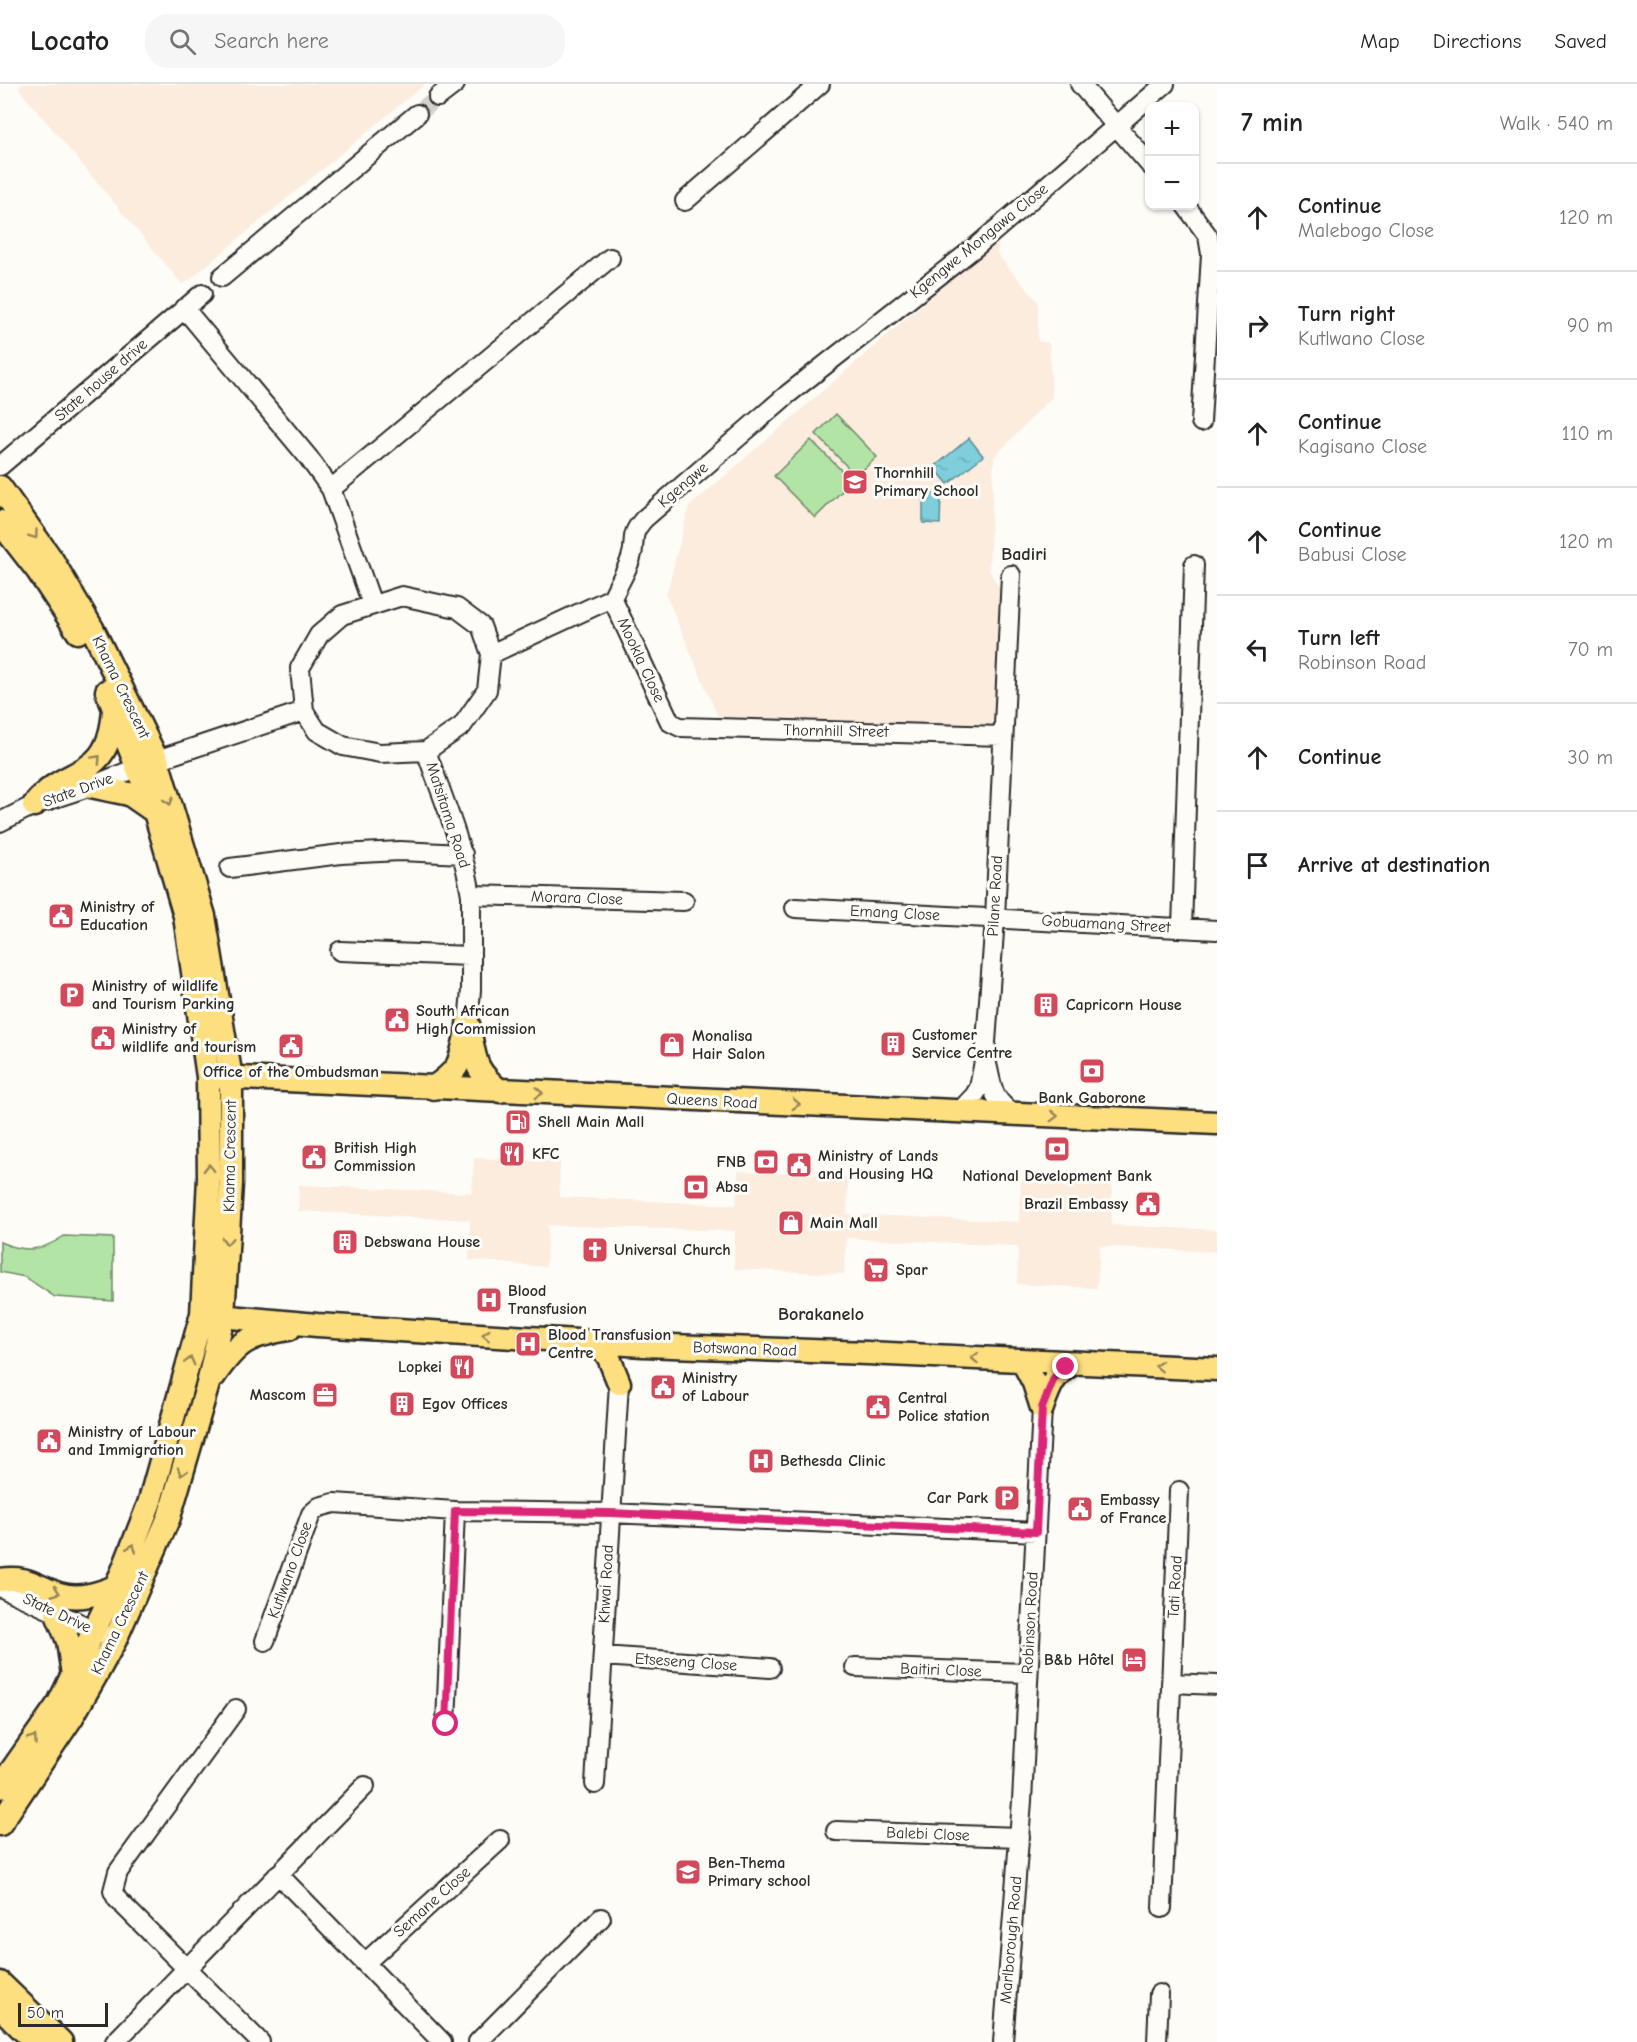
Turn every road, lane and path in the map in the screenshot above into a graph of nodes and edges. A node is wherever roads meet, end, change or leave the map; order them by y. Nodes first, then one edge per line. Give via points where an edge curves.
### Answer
1 (454, 84) edge
2 (820, 84) edge
3 (1080, 84) edge
4 (1165, 84) edge
5 (438, 97) tunnel mouth
6 (417, 114) tunnel mouth
7 (1115, 126) junction
8 (1145, 160) edge
9 (686, 201) dead end
10 (1189, 210) edge
11 (610, 258) dead end
12 (222, 277) dead end
13 (202, 294) dead end
14 (184, 308) junction
15 (788, 394) joint
16 (1201, 422) dead end
17 (0, 466) edge
18 (0, 487) edge
19 (331, 489) junction
20 (0, 522) edge
21 (1194, 565) dead end
22 (1011, 575) dead end
23 (612, 598) junction
24 (372, 604) junction
25 (491, 654) junction
26 (114, 705) junction
27 (304, 711) junction
28 (670, 722) joint
29 (1003, 736) junction
30 (426, 751) junction
31 (147, 763) junction
32 (91, 786) junction
33 (34, 805) junction
34 (155, 812) junction
35 (0, 822) edge
36 (463, 854) junction
37 (230, 868) dead end
38 (471, 895) junction
39 (684, 901) dead end
40 (795, 908) dead end
41 (995, 918) junction
42 (1182, 928) junction
43 (1217, 930) edge
44 (340, 951) dead end
45 (470, 956) junction
46 (468, 1023) junction
47 (985, 1056) junction
48 (208, 1077) junction
49 (231, 1078) junction
50 (433, 1088) junction
51 (500, 1091) junction
52 (959, 1112) junction
53 (1012, 1114) junction
54 (1217, 1123) edge
55 (213, 1315) junction
56 (304, 1324) junction
57 (599, 1343) junction
58 (643, 1345) junction
59 (1022, 1360) junction
60 (1075, 1363) junction
61 (1217, 1369) edge
62 (619, 1383) junction
63 (208, 1384) junction
64 (1042, 1408) junction
65 (1179, 1491) dead end
66 (455, 1511) junction
67 (610, 1513) junction
68 (1036, 1532) junction
69 (0, 1580) edge
70 (0, 1587) edge
71 (115, 1587) junction
72 (57, 1614) junction
73 (105, 1635) junction
74 (265, 1641) dead end
75 (603, 1656) junction
76 (855, 1667) dead end
77 (770, 1668) dead end
78 (1027, 1673) junction
79 (73, 1675) junction
80 (1171, 1683) junction
81 (1217, 1685) edge
82 (236, 1709) dead end
83 (446, 1724) dead end
84 (595, 1784) dead end
85 (365, 1786) dead end
86 (0, 1787) edge
87 (0, 1824) edge
88 (836, 1832) dead end
89 (1020, 1837) junction
90 (500, 1840) dead end
91 (278, 1874) junction
92 (1162, 1908) dead end
93 (602, 1918) dead end
94 (365, 1963) junction
95 (186, 1969) junction
96 (0, 1983) edge
97 (1159, 1994) dead end
98 (0, 2007) edge
99 (35, 2042) edge
100 (61, 2042) edge
101 (115, 2042) edge
102 (260, 2042) edge
103 (442, 2042) edge
104 (478, 2042) edge
105 (1004, 2042) edge
106 (1157, 2042) edge

1 - 5 street
2 - 9 street
3 - 7 street
4 - 7 street, Kgengwe Mongawa Close
6 - 12 street
7 - 8 street
7 - 15 street, Kgengwe Mongawa Close via 978,245
10 - 16 street via 1208,236 1211,254
11 - 19 street
13 - 14 street, State house drive
14 - 17 street, State house drive
14 - 19 street
15 - 23 street, Kgengwe via 638,526 631,557
18 -> 31 main road, Khama Crescent via 52,560 92,628
19 - 24 street
20 - 26 main road, Khama Crescent via 78,633
21 - 42 street
22 - 29 street, Pilane Road
23 - 25 street
23 - 28 street, Mookla Close
24 - 25 street via 402,596 457,608 480,626
24 - 27 street via 342,615 319,635 300,668
25 - 30 street via 487,690 462,726
26 - 31 main road, Khama Crescent
33 -> 26 main road via 43,793 96,762 111,737
27 - 30 street via 317,731 343,746 380,753
27 - 31 street, State Drive
28 - 29 street, Thornhill Street via 680,727
29 - 41 street, Pilane Road
30 - 36 street, Matsitama Road
31 - 32 street, State Drive
31 - 34 main road, Khama Crescent
31 -> 49 main road, Khama Crescent via 204,916
32 - 33 street, State Drive
32 - 34 main road via 129,794
33 - 35 street, State Drive
34 - 48 main road, Khama Crescent via 185,916
36 - 37 street via 400,851 309,857
36 - 38 street, Matsitama Road
38 - 39 street, Morara Close
38 - 45 street, Matsitama Road
40 - 41 street, Emang Close
41 - 42 street, Gobuamang Street
41 - 47 street, Pilane Road
42 - 43 street, Gobuamang Street
44 - 45 street
45 - 46 street, Matsitama Road
46 - 50 main road via 458,1066
46 - 51 main road via 478,1068
47 - 52 street via 979,1088
47 - 53 street via 992,1090
48 - 49 main road, Queens Road
55 -> 48 main road, Khama Crescent
49 - 50 main road, Queens Road
49 -> 55 main road, Khama Crescent via 231,1183
50 - 51 main road, Queens Road
51 -> 52 main road, Queens Road
52 - 53 main road, Queens Road
53 -> 54 main road, Queens Road
55 - 56 main road, Botswana Road
55 - 63 main road, Khama Crescent
71 -> 55 main road, Khama Crescent via 149,1504
57 -> 56 main road, Botswana Road
56 - 63 main road via 251,1337 236,1347
57 - 58 main road, Botswana Road
57 - 62 main road
59 -> 58 main road, Botswana Road
58 - 62 main road via 629,1360
59 - 60 main road, Botswana Road
59 - 64 main road via 1038,1390
61 -> 60 main road, Botswana Road
60 - 64 main road via 1059,1371
62 - 67 street, Khwai Road
63 -> 73 main road, Khama Crescent via 169,1517
64 - 68 street, Robinson Road
65 - 80 street, Tati Road
66 - 67 street, Kutlwano Close
66 - 74 street, Kutlwano Close via 334,1503 319,1507 305,1528
66 - 83 street
67 - 68 street, Kutlwano Close
67 - 75 street, Khwai Road
68 - 78 street, Robinson Road
69 -> 71 main road via 23,1579 73,1597
70 - 72 street, State Drive
71 - 73 main road, Khama Crescent
72 - 73 street, State Drive
72 - 79 main road via 68,1641
73 - 79 main road, Khama Crescent
73 - 87 main road, Khama Crescent via 72,1717
75 - 77 street, Etseseng Close
75 - 84 street, Khwai Road
76 - 78 street, Baitiri Close
78 - 89 street, Robinson Road
86 -> 79 main road, Khama Crescent
80 - 81 street
80 - 92 street, Tati Road
82 - 95 street via 114,1882 117,1899
85 - 91 street
88 - 89 street, Balebi Close
89 - 105 street, Marlborough Road
90 - 94 street, Semane Close
91 - 94 street
91 - 95 street
93 - 104 street
94 - 103 street
95 - 101 street
95 - 102 street
96 - 100 main road
97 - 106 street
98 - 99 main road

